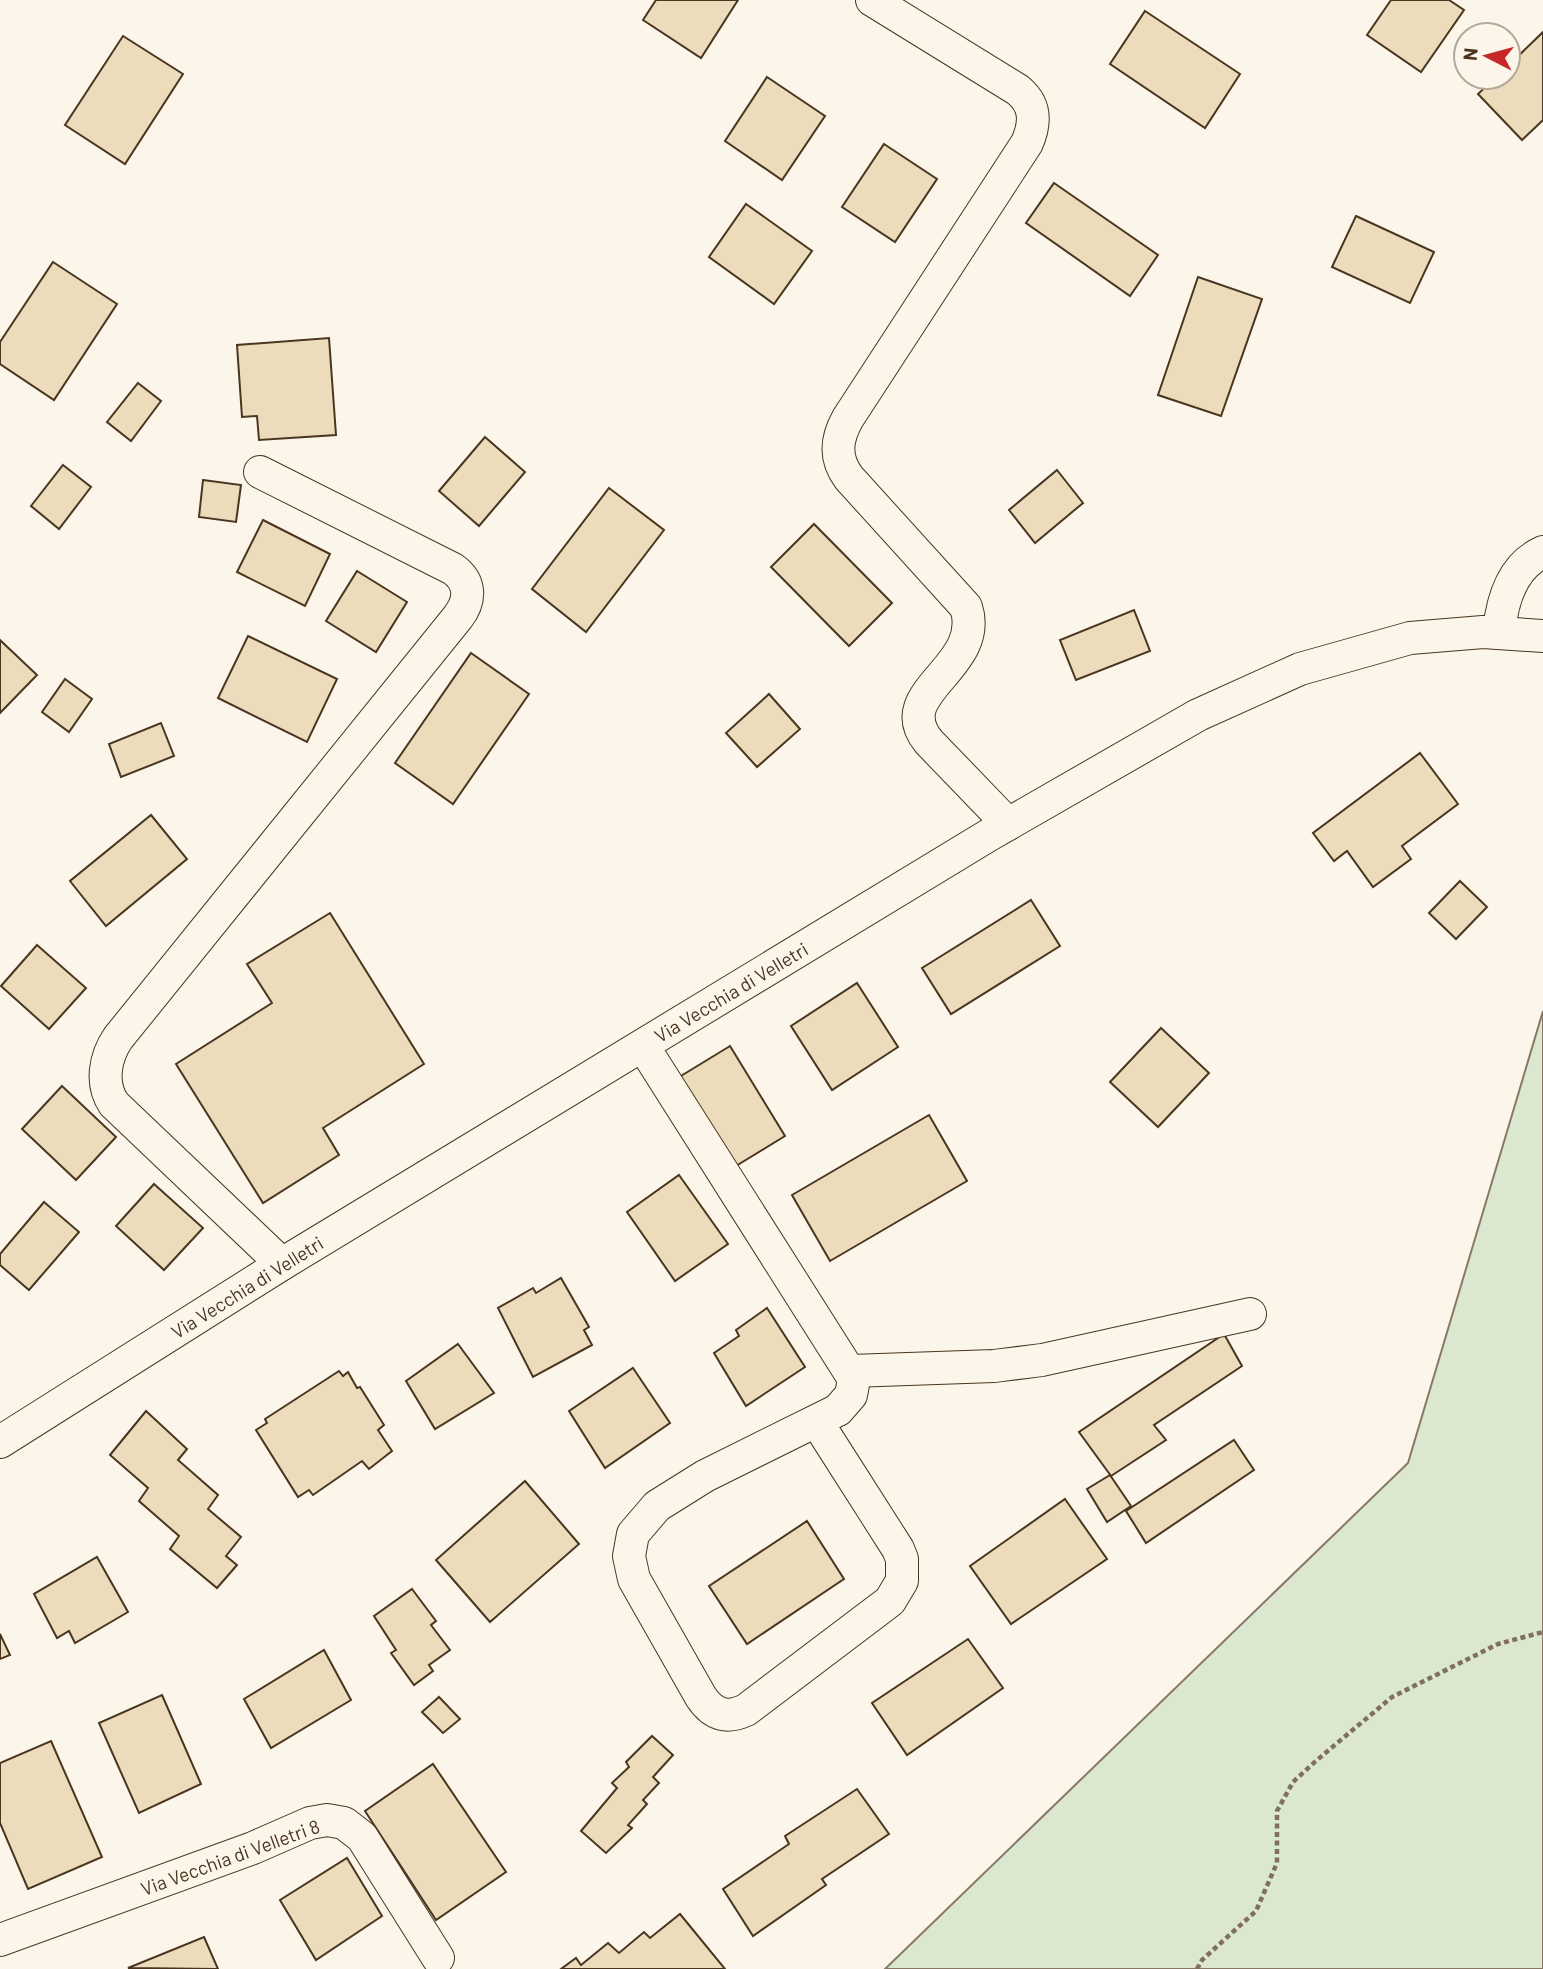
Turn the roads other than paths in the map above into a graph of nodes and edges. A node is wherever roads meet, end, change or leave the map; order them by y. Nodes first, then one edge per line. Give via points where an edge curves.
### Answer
1 (872, 0) edge
2 (260, 472) dead end
3 (1543, 552) edge
4 (1499, 632) junction
5 (1543, 636) edge
6 (1008, 824) junction
7 (643, 1046) junction
8 (282, 1264) junction
9 (1250, 1314) dead end
10 (851, 1371) junction
11 (817, 1422) junction
12 (0, 1442) edge
13 (0, 1940) edge
14 (438, 1958) dead end

1 - 6 street via 1018,90 1034,117 1027,143 848,418 837,453 849,478 966,607 971,629 967,640 923,699 920,727
2 - 8 street via 453,569 466,580 468,590 464,610 109,1053 106,1086 114,1104
3 - 4 street via 1517,574 1504,601
4 - 5 street, Via Vecchia di Velletri
4 - 6 street, Via Vecchia di Velletri via 1410,638 1278,677 1199,715
6 - 7 street, Via Vecchia di Velletri
7 - 8 street, Via Vecchia di Velletri
7 - 10 street
8 - 12 street, Via Vecchia di Velletri
9 - 10 street via 1042,1360
10 - 11 street via 851,1395 838,1410
11 - 11 street via 705,1476 657,1506 629,1545 634,1579 701,1697 724,1716 746,1710 884,1606 902,1581 898,1549
13 - 14 street, Via Vecchia di Velletri 8 via 327,1820 344,1823 362,1837

